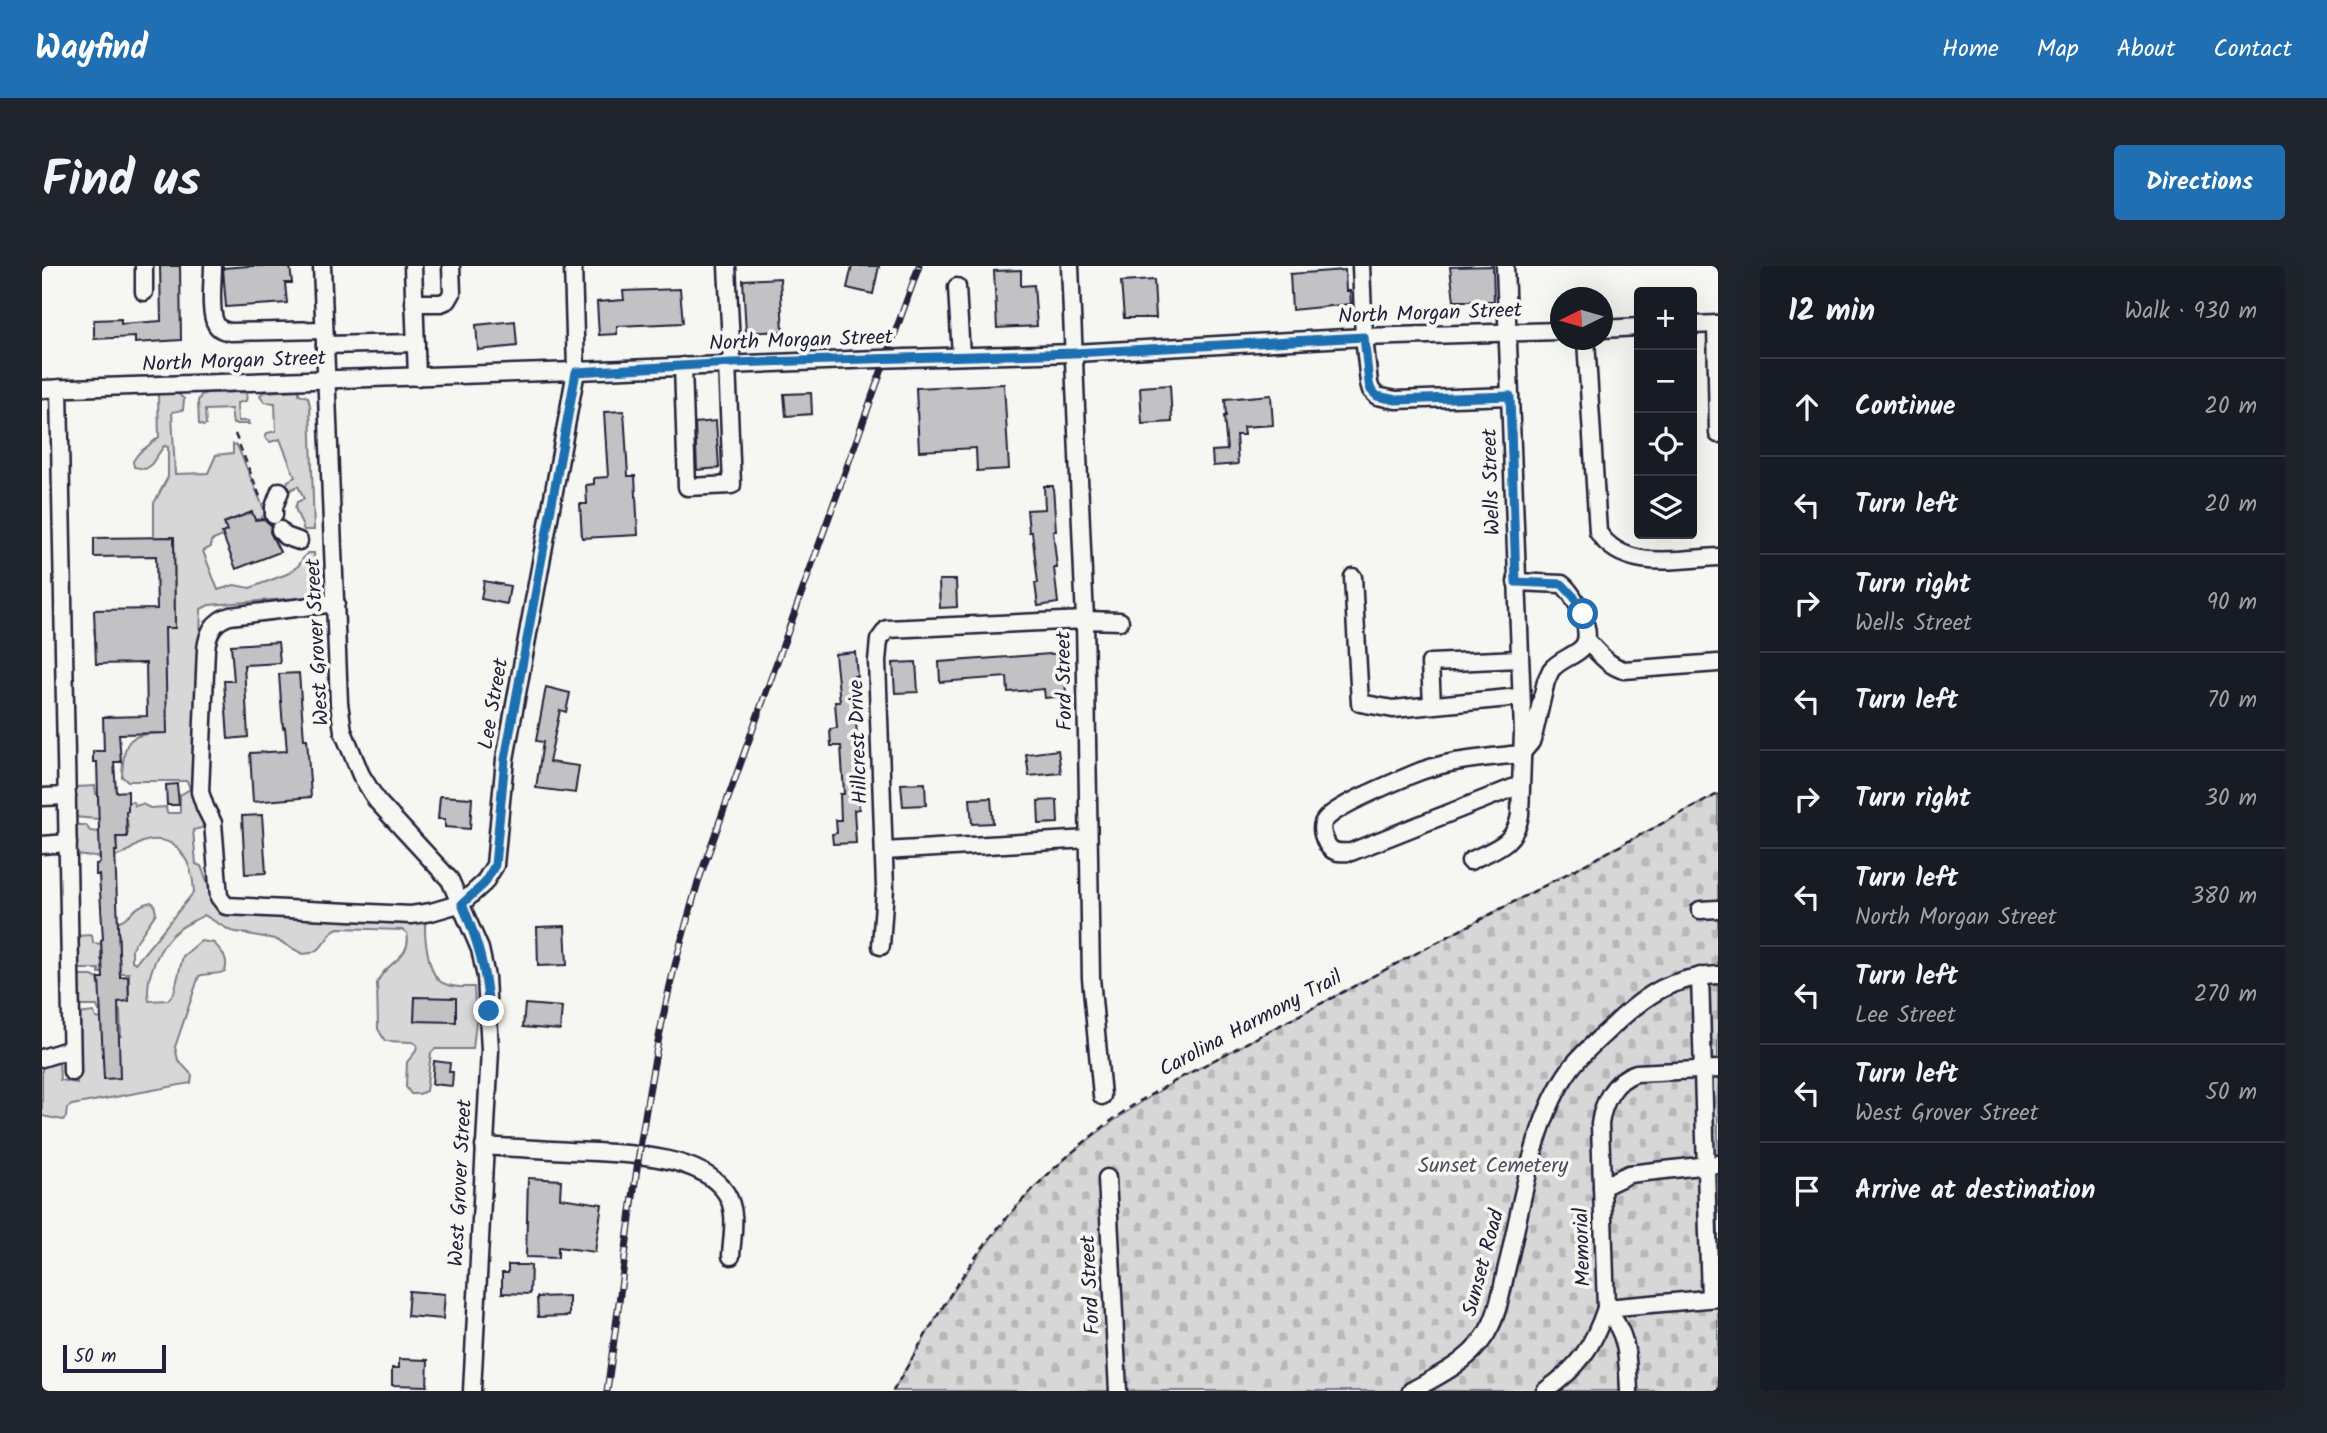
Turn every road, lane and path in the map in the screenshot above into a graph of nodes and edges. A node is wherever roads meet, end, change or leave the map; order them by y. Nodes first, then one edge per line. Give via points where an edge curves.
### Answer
1 (144, 266) edge
2 (213, 266) edge
3 (321, 266) edge
4 (413, 266) edge
5 (451, 266) edge
6 (573, 266) edge
7 (727, 266) edge
8 (1070, 266) edge
9 (1361, 266) edge
10 (1504, 266) edge
11 (957, 287) dead end
12 (144, 292) dead end
13 (414, 303) junction
14 (1717, 324) edge
15 (1697, 325) edge
16 (1634, 327) edge
17 (1613, 328) edge
18 (1550, 331) edge
19 (1509, 333) junction
20 (325, 337) junction
21 (1364, 337) junction
22 (416, 343) junction
23 (1587, 350) edge
24 (1074, 353) junction
25 (961, 356) junction
26 (730, 363) junction
27 (683, 366) junction
28 (576, 372) junction
29 (417, 377) junction
30 (327, 380) junction
31 (59, 388) junction
32 (42, 389) edge
33 (1510, 396) junction
34 (235, 434) dead end
35 (1718, 434) edge
36 (280, 491) dead end
37 (273, 517) junction
38 (299, 541) dead end
39 (1718, 557) edge
40 (1353, 577) dead end
41 (1516, 582) junction
42 (336, 603) junction
43 (1085, 620) junction
44 (1120, 621) dead end
45 (1587, 641) junction
46 (1519, 659) junction
47 (1718, 663) edge
48 (1520, 696) junction
49 (1432, 705) junction
50 (1521, 754) junction
51 (1520, 785) junction
52 (1718, 794) edge
53 (66, 796) junction
54 (42, 797) edge
55 (1088, 839) junction
56 (68, 843) junction
57 (42, 845) edge
58 (884, 851) junction
59 (1469, 861) dead end
60 (462, 904) junction
61 (1718, 909) edge
62 (1700, 910) dead end
63 (881, 946) dead end
64 (1718, 975) edge
65 (1700, 976) junction
66 (1718, 1021) edge
67 (1701, 1022) junction
68 (71, 1049) junction
69 (42, 1058) edge
70 (1710, 1069) edge
71 (72, 1072) dead end
72 (1101, 1096) dead end
73 (1711, 1117) edge
74 (484, 1146) junction
75 (1712, 1164) edge
76 (1107, 1178) dead end
77 (1602, 1187) junction
78 (1713, 1220) edge
79 (731, 1256) dead end
80 (1714, 1298) edge
81 (1606, 1308) junction
82 (472, 1391) edge
83 (893, 1391) edge
84 (1118, 1391) edge
85 (1411, 1391) edge
86 (1545, 1391) edge
87 (1629, 1391) edge

1 - 12 street
2 - 20 street via 213,313 220,330
3 - 20 street, West Grover Street
4 - 13 street
5 - 13 street via 448,300
6 - 28 street, Lee Street
7 - 26 street
8 - 24 street, Ford Street
9 - 21 street
10 - 19 street, Wells Street
11 - 25 street
13 - 22 street
14 - 15 street
14 - 35 street
16 - 17 street
18 - 19 street, North Morgan Street
19 - 21 street, North Morgan Street
19 - 33 street, Wells Street
20 - 22 street
20 - 30 street, West Grover Street
21 - 24 street, North Morgan Street
21 - 33 street via 1369,383 1377,396 1396,400
22 - 29 street
23 - 39 street via 1602,540 1634,558
24 - 25 street, North Morgan Street
24 - 43 street, Ford Street
25 - 26 street, North Morgan Street, bridge
26 - 27 street, North Morgan Street
26 - 27 street via 732,485 687,487
27 - 28 street, North Morgan Street
28 - 29 street, North Morgan Street
28 - 60 street, Lee Street via 505,759 495,865 484,884
29 - 30 street, North Morgan Street
30 - 31 street, North Morgan Street
30 - 42 street, West Grover Street
31 - 32 street, North Morgan Street
31 - 53 street
33 - 41 street, Wells Street
34 - 37 path
36 - 37 street
37 - 38 street via 285,536
40 - 49 street via 1360,702 1393,709
41 - 45 street via 1559,582 1568,588 1583,614
41 - 46 street, Wells Street
42 - 60 street, West Grover Street via 340,703 349,749 377,801 450,880
42 - 60 street via 230,615 217,621 209,633 201,792 213,823 219,897 226,906 411,915
43 - 44 street
43 - 55 street, Ford Street
43 - 58 street, Hillcrest Drive via 887,629 879,640 877,661
45 - 47 street via 1609,663 1624,670
45 - 50 street via 1551,670 1531,742
46 - 48 street, Wells Street
46 - 49 street via 1430,663
48 - 49 street
48 - 50 street, Wells Street
50 - 51 street, Wells Street
50 - 51 street via 1433,766 1410,775 1326,818 1322,833 1330,849 1351,852
51 - 59 street, Wells Street via 1520,815 1513,836
52 - 83 path, Carolina Harmony Trail via 1124,1112 1072,1152 1023,1199 979,1252
53 - 54 street
53 - 56 street
55 - 58 street
55 - 72 street, Ford Street via 1091,978
56 - 57 street
56 - 68 street
58 - 63 street
60 - 74 street, West Grover Street via 487,979 490,1050
61 - 62 street
64 - 65 street, Sunset Road
65 - 67 street
65 - 85 street, Sunset Road via 1666,985 1640,1000 1570,1070 1556,1093 1537,1145 1491,1325 1460,1363
66 - 67 street
67 - 70 street
68 - 69 street
68 - 71 street
70 - 73 street
70 - 77 street, Memorial via 1636,1073 1613,1089 1600,1124
73 - 75 street
74 - 79 street via 640,1155 701,1170 726,1191 734,1210
74 - 82 street, West Grover Street
75 - 77 street via 1629,1174
75 - 78 street
76 - 84 street, Ford Street
77 - 81 street, Memorial
78 - 80 street
80 - 81 street
81 - 86 street via 1586,1354
81 - 87 street via 1624,1337

